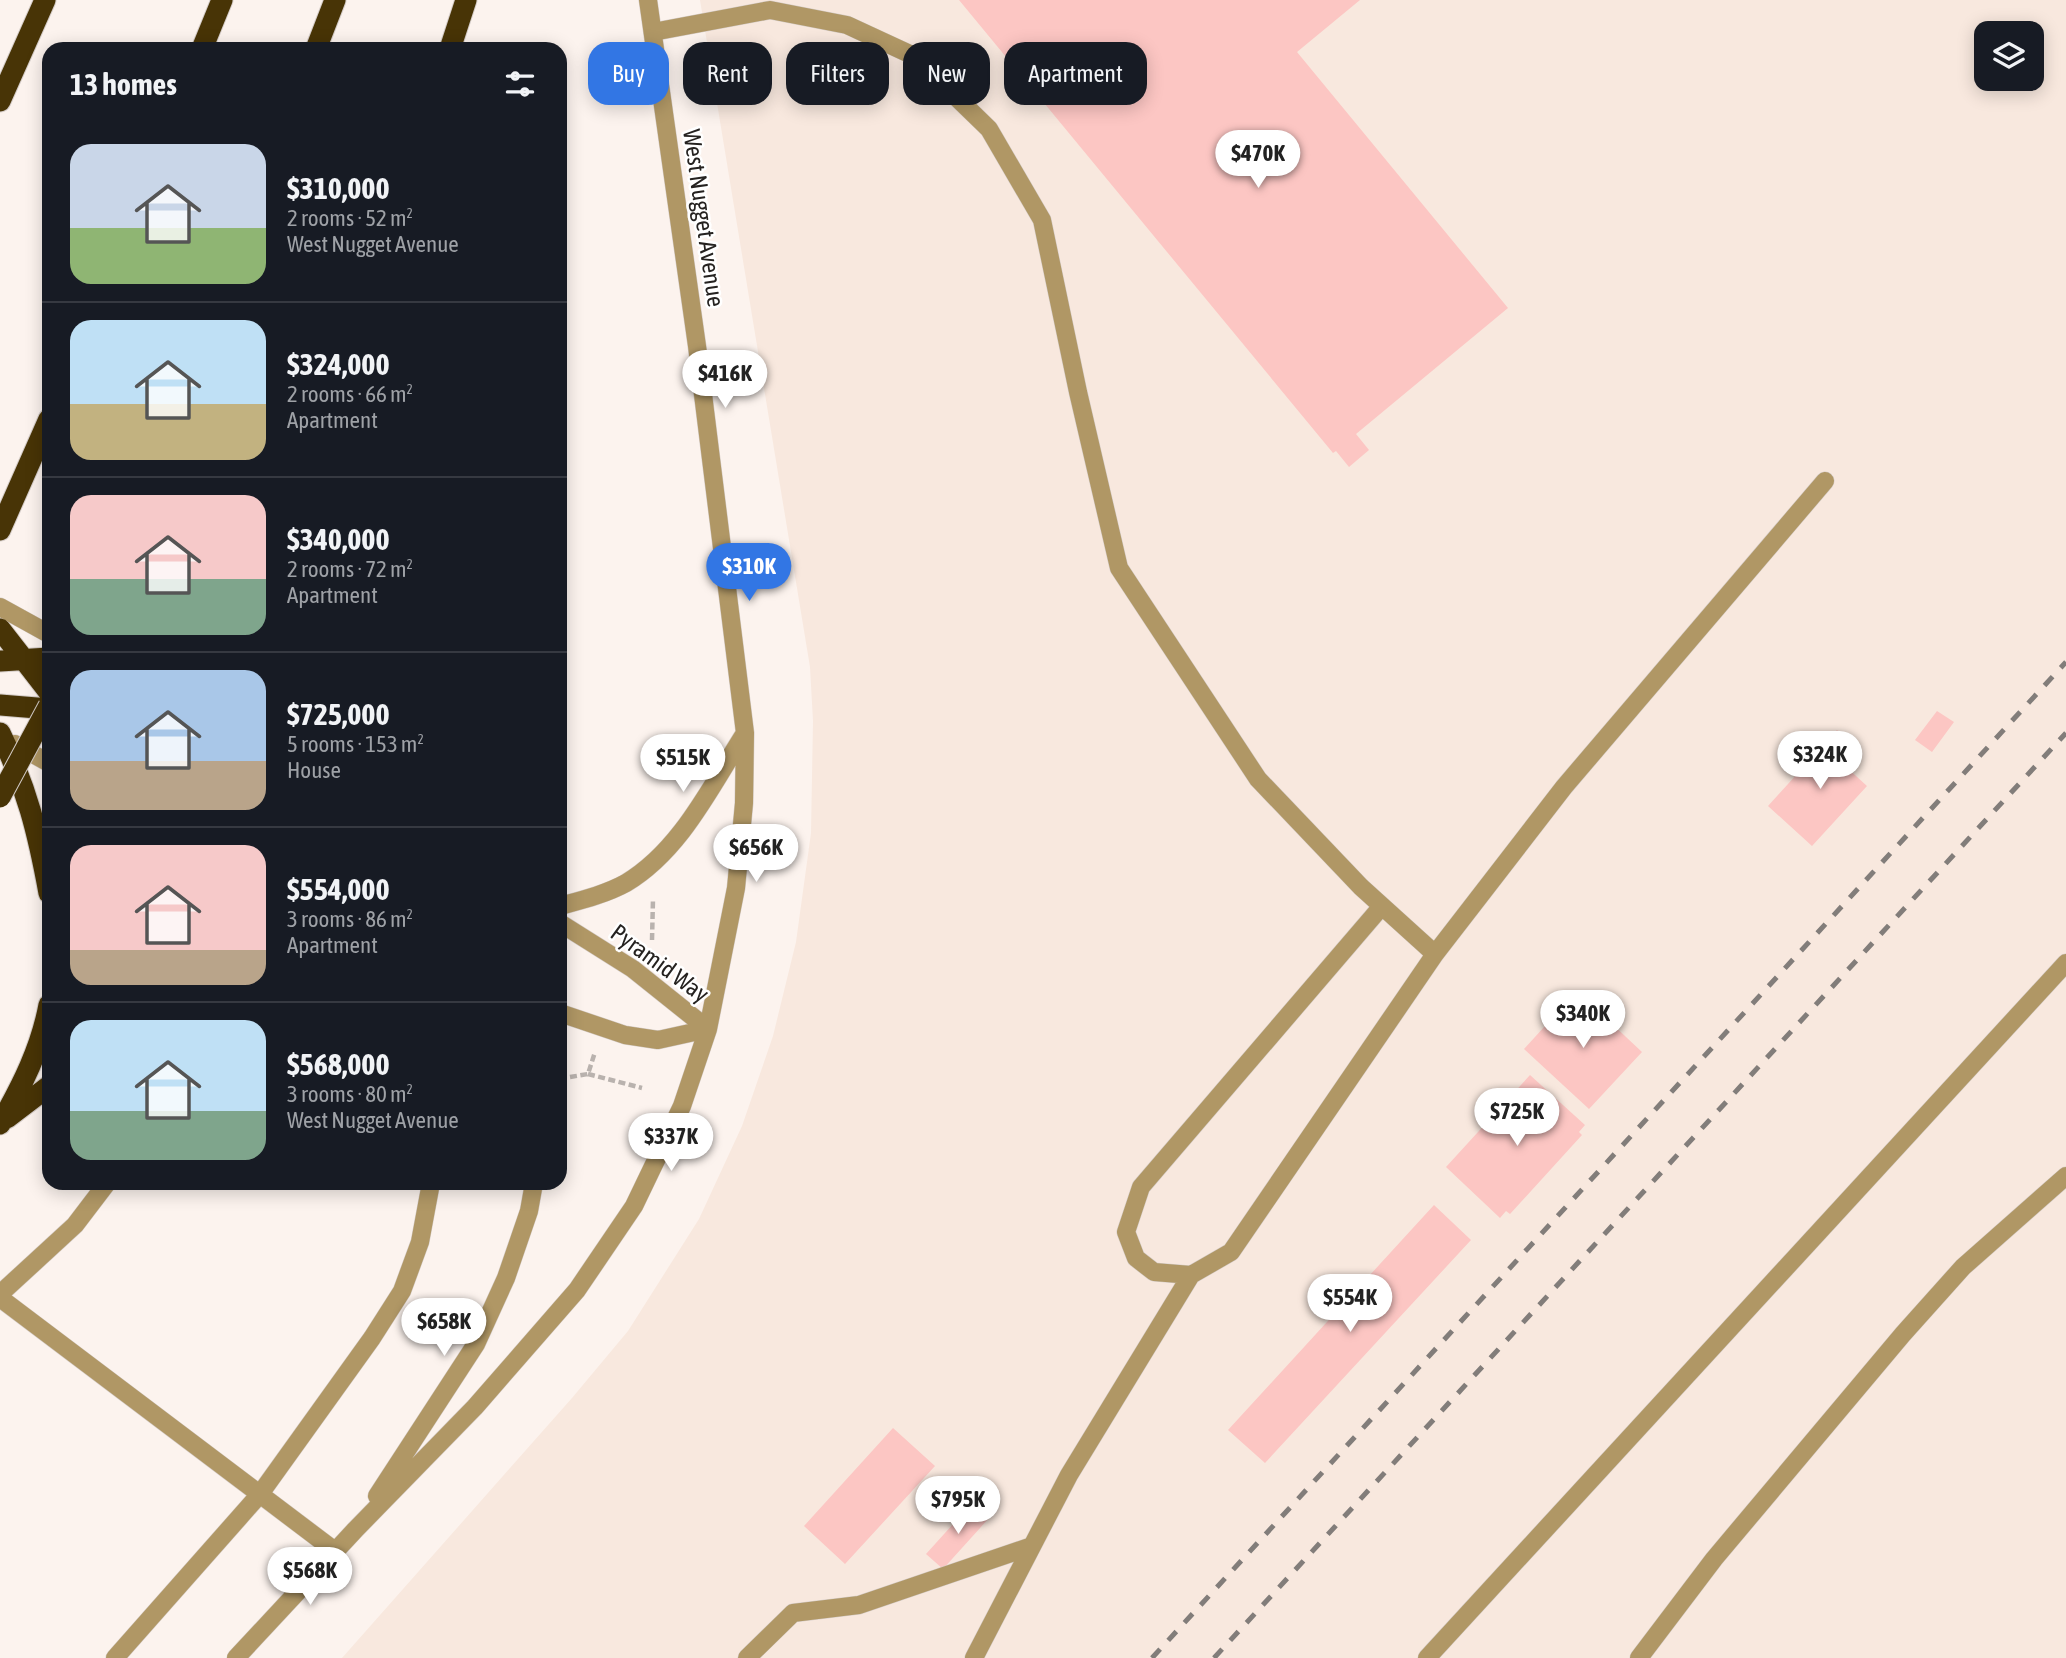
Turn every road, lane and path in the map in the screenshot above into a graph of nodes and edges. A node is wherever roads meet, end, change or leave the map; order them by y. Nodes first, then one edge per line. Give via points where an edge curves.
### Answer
1 (45, 0) edge
2 (222, 0) edge
3 (335, 0) edge
4 (466, 0) edge
5 (648, 0) edge
6 (653, 32) junction
7 (205, 42) edge
8 (319, 42) edge
9 (452, 42) edge
10 (0, 101) edge
11 (42, 436) edge
12 (1825, 481) dead end
13 (0, 530) edge
14 (0, 607) edge
15 (0, 629) edge
16 (42, 630) edge
17 (42, 659) edge
18 (24, 660) junction
19 (0, 661) edge
20 (42, 683) edge
21 (0, 705) edge
22 (42, 707) edge
23 (42, 720) edge
24 (745, 733) junction
25 (1, 735) edge
26 (42, 759) edge
27 (0, 797) edge
28 (42, 854) edge
29 (653, 896) dead end
30 (567, 904) edge
31 (1382, 906) junction
32 (567, 927) edge
33 (652, 940) dead end
34 (1435, 954) junction
35 (2066, 963) edge
36 (567, 1015) edge
37 (708, 1029) junction
38 (42, 1034) edge
39 (596, 1050) dead end
40 (588, 1074) junction
41 (570, 1077) dead end
42 (642, 1088) dead end
43 (42, 1091) edge
44 (0, 1124) edge
45 (2066, 1176) edge
46 (102, 1190) edge
47 (430, 1190) edge
48 (533, 1190) edge
49 (1191, 1275) junction
50 (0, 1296) edge
51 (260, 1494) junction
52 (355, 1530) junction
53 (1032, 1546) junction
54 (335, 1551) junction
55 (115, 1658) edge
56 (236, 1658) edge
57 (747, 1658) edge
58 (974, 1658) edge
59 (1427, 1658) edge
60 (1639, 1658) edge

1 - 10 highway
2 - 7 highway
3 - 8 highway
4 - 9 highway
5 - 6 street, West Nugget Avenue
6 - 24 street, West Nugget Avenue
6 - 31 street via 770,10 847,25 914,56 989,129 1042,220 1119,568 1258,779
11 - 13 highway
12 - 34 street via 1564,787
14 - 16 street
15 - 18 highway
17 - 18 highway
18 - 19 highway
18 - 20 highway
21 - 22 highway
23 - 27 highway, bridge
24 - 30 street via 680,835 656,859 622,884
24 - 37 street, West Nugget Avenue via 736,888
25 - 26 street
25 - 28 highway via 26,792
29 - 33 path
31 - 34 street
31 - 49 street via 1141,1187 1126,1232 1136,1258 1154,1272
32 - 37 street, Pyramid Way via 633,969
34 - 49 street via 1231,1252
35 - 59 street
36 - 37 street, Pyramid Way via 625,1035 658,1040
37 - 52 street, West Nugget Avenue via 682,1106 634,1206 577,1290 475,1407
38 - 44 highway via 26,1077
39 - 40 path
40 - 41 path
40 - 42 path
43 - 44 highway
45 - 60 street via 1963,1267 1903,1334 1714,1559
46 - 50 street via 75,1225
47 - 51 street via 420,1241 402,1291
48 - 52 street via 506,1279 476,1344
49 - 53 street via 1069,1475
50 - 51 street
51 - 54 street
51 - 55 street
52 - 54 street, West Nugget Avenue
53 - 57 street via 859,1605 793,1613
53 - 58 street
54 - 56 street, West Nugget Avenue

